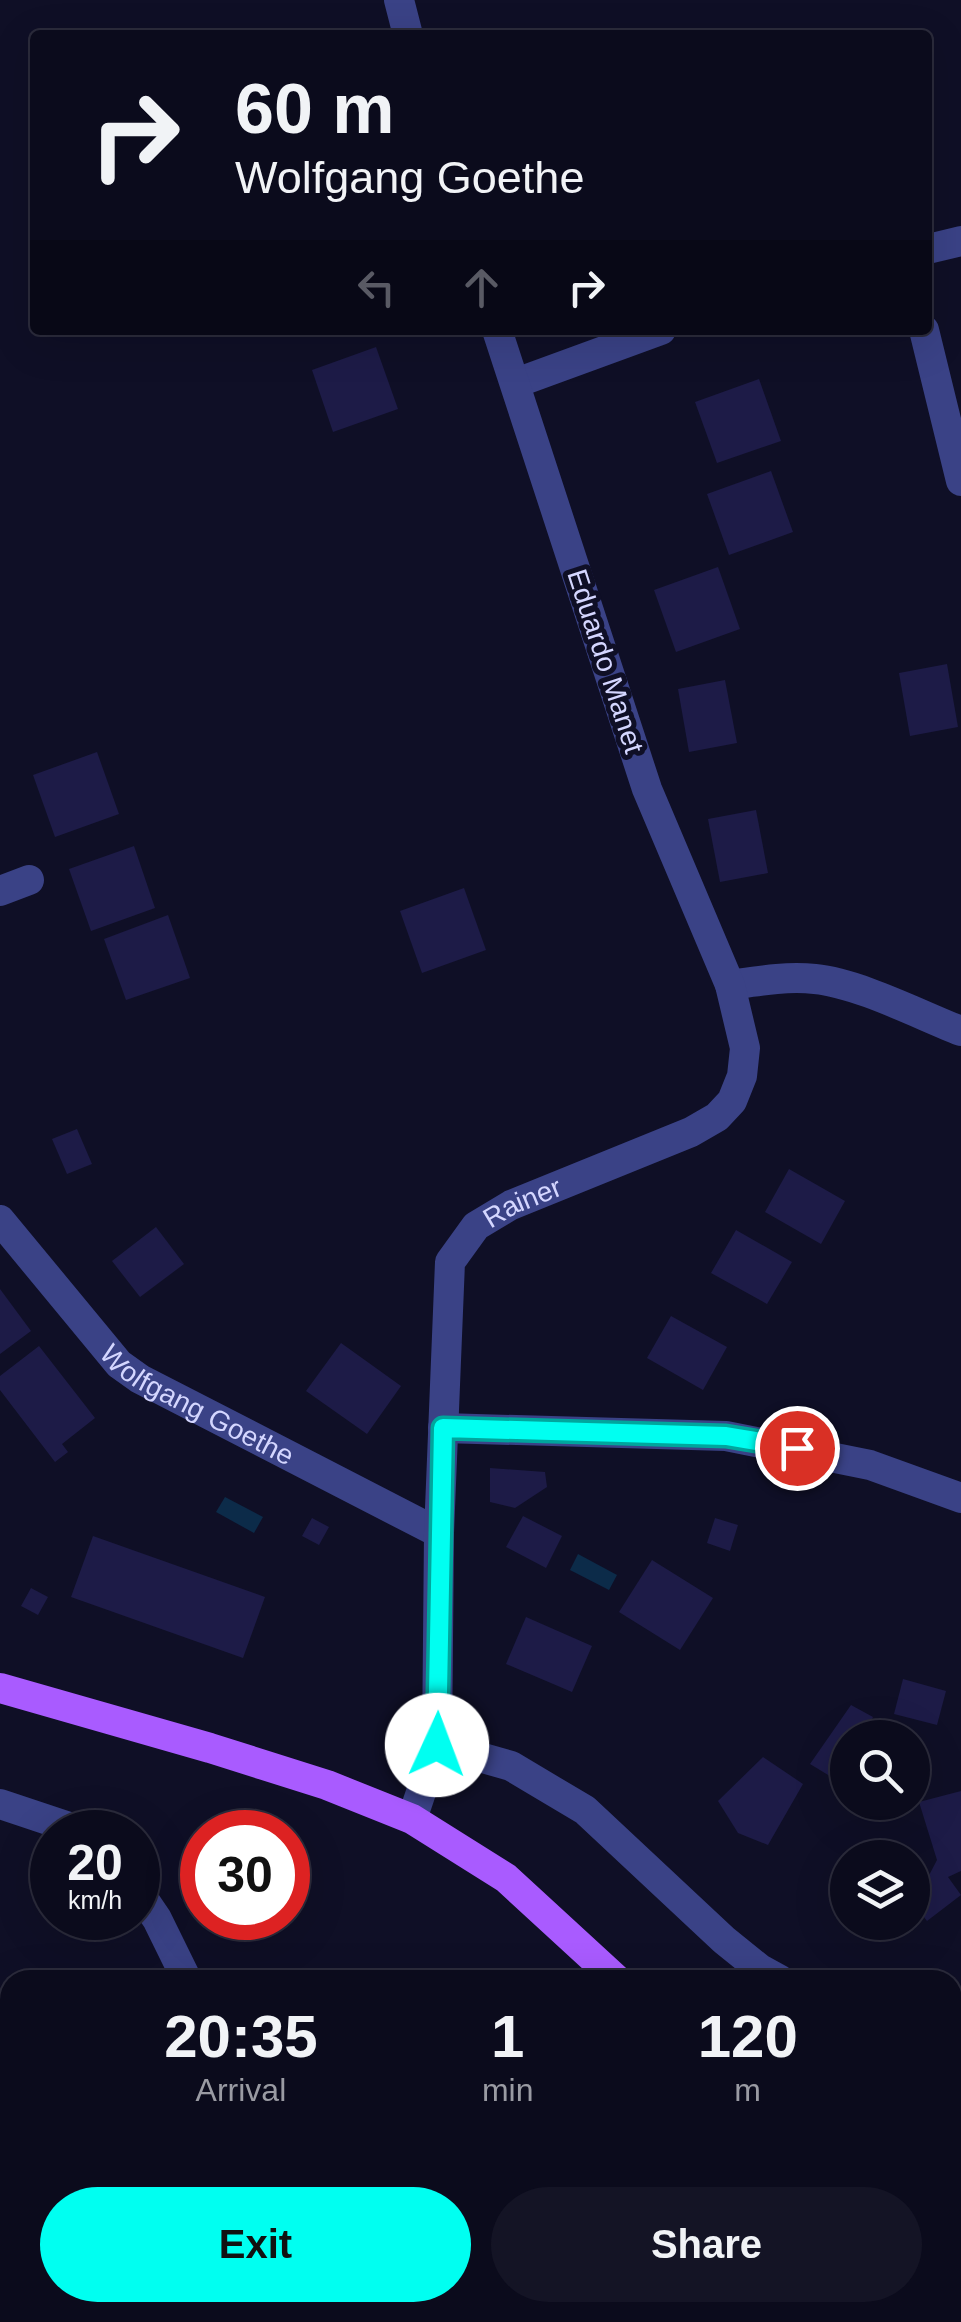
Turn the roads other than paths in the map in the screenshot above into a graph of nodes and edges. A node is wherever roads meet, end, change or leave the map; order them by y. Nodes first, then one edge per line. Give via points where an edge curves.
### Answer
1 (399, 0) edge
2 (407, 30) edge
3 (961, 241) edge
4 (932, 248) edge
5 (500, 335) edge
6 (647, 335) edge
7 (925, 335) edge
8 (516, 383) junction
9 (961, 482) edge
10 (29, 880) dead end
11 (0, 890) edge
12 (730, 985) junction
13 (961, 1032) edge
14 (0, 1220) edge
15 (443, 1428) junction
16 (961, 1498) edge
17 (439, 1533) junction
18 (0, 1688) edge
19 (437, 1745) junction
20 (0, 1804) edge
21 (30, 1814) edge
22 (412, 1820) junction
23 (160, 1925) edge
24 (181, 1970) edge
25 (606, 1970) edge
26 (760, 1970) edge

1 - 2 street
3 - 4 street
5 - 8 street, Eduardo Manet
6 - 8 street
7 - 9 street
8 - 12 street, Eduardo Manet via 647,789
10 - 11 street
12 - 13 street via 818,979
12 - 15 street, Rainer via 745,1048 742,1076 716,1118 511,1205 476,1226 459,1246 450,1262
14 - 17 street, Wolfgang Goethe via 118,1364 140,1380
15 - 16 street via 726,1436 870,1465
15 - 17 street, Rainer
17 - 19 street, Rainer
18 - 22 main road via 227,1753
19 - 22 street, Rainer
19 - 26 street via 511,1766 585,1810
20 - 21 street
22 - 25 main road via 506,1878
23 - 24 street

